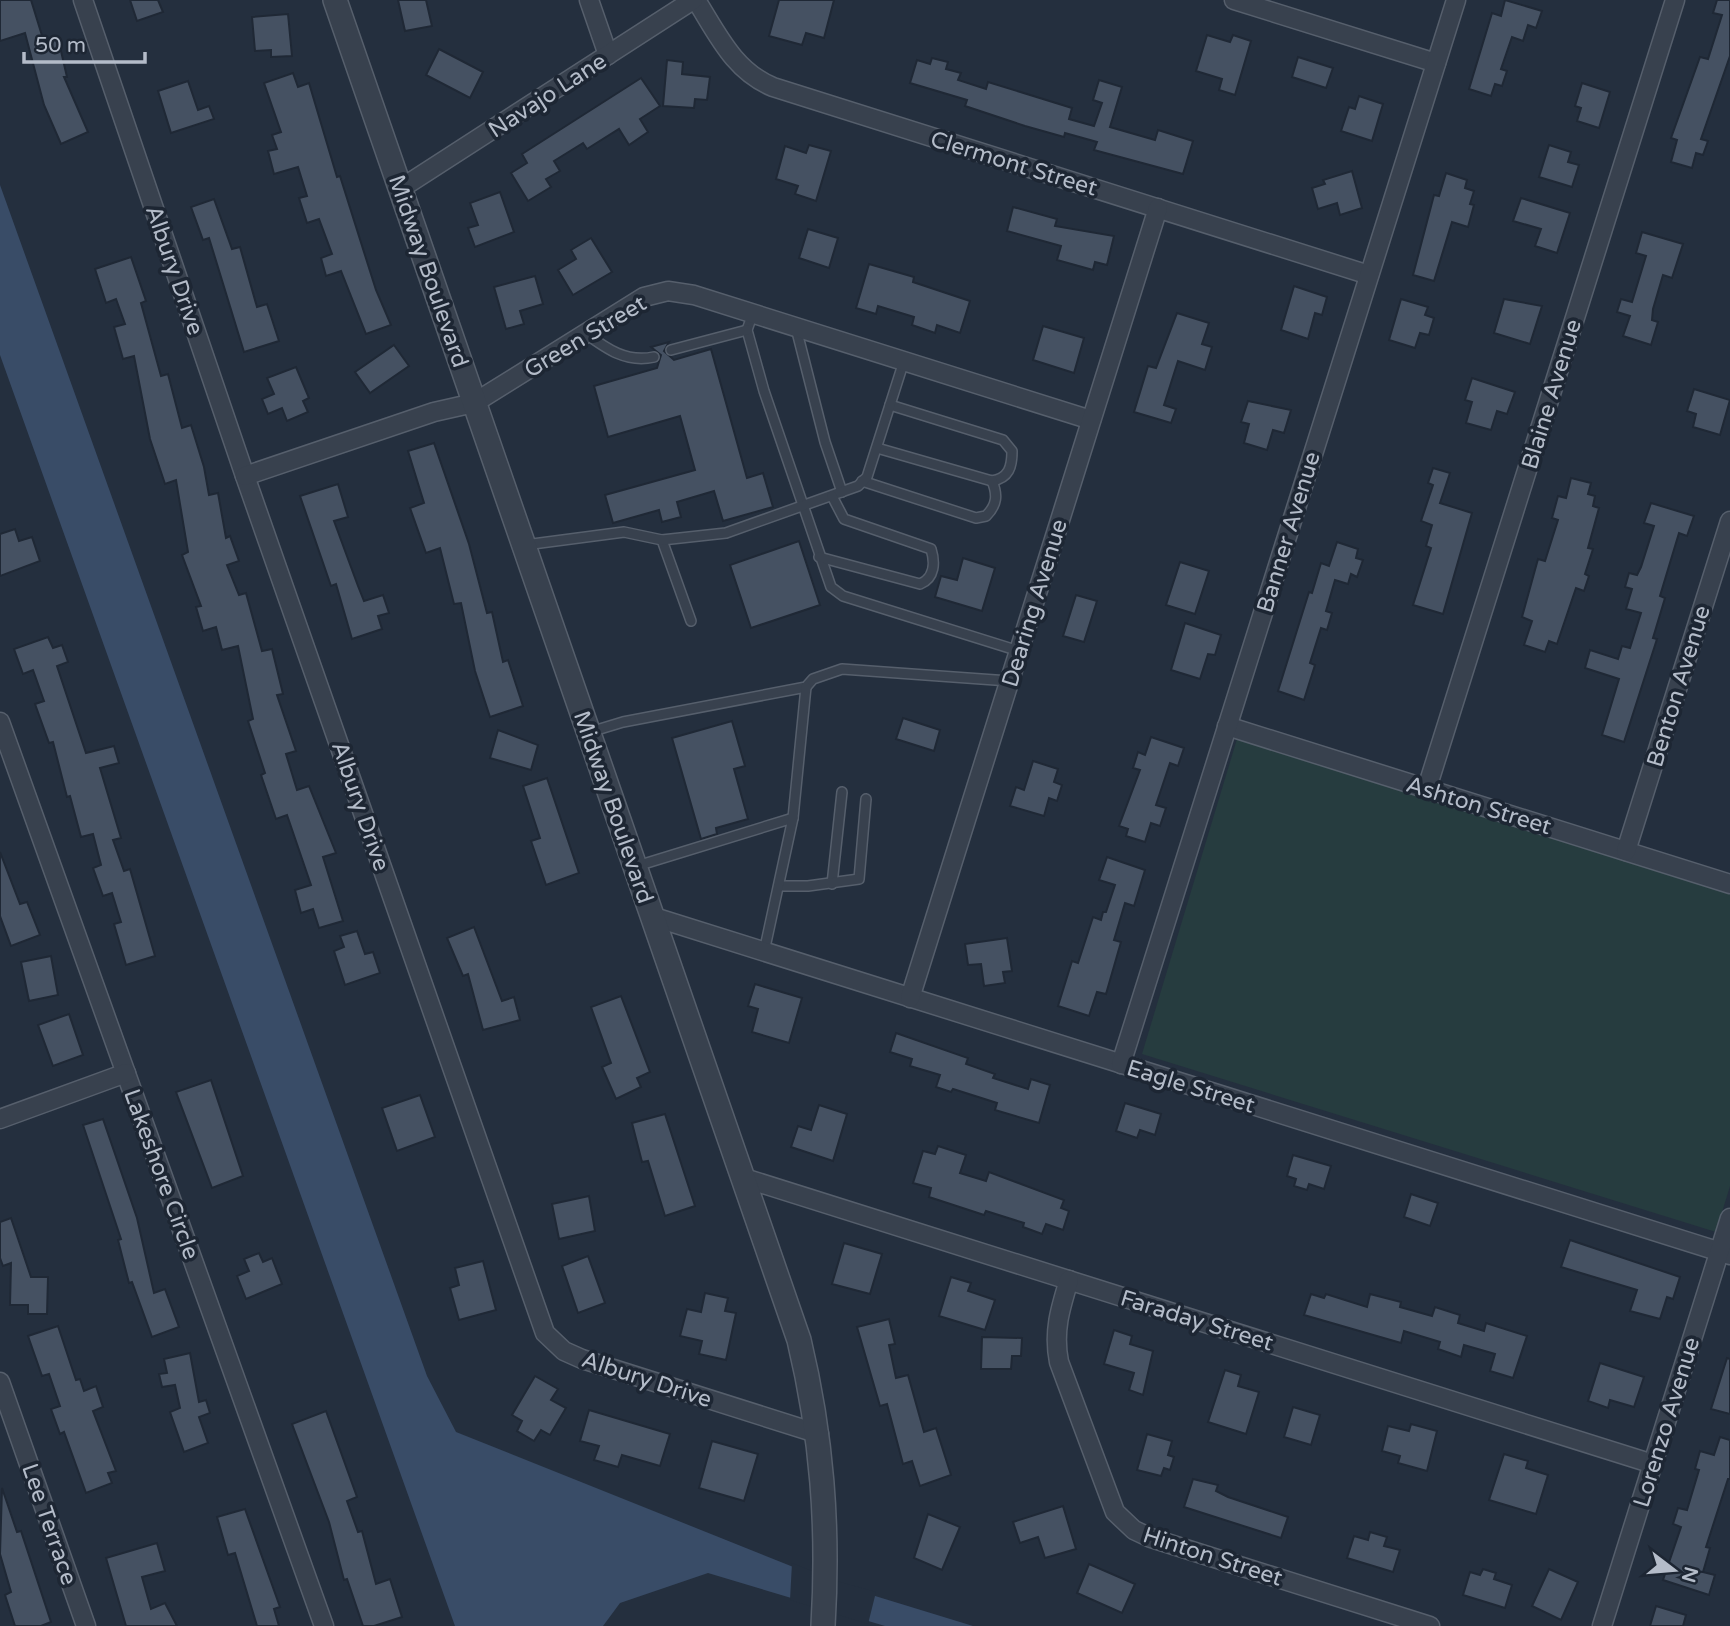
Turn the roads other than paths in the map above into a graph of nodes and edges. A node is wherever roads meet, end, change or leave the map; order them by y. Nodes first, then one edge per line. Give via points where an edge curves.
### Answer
1 (83, 0) edge
2 (335, 0) edge
3 (589, 0) edge
4 (695, 0) edge
5 (1234, 0) edge
6 (1455, 0) edge
7 (1675, 0) edge
8 (608, 55) junction
9 (1436, 63) junction
10 (400, 189) junction
11 (1158, 208) junction
12 (1369, 275) junction
13 (750, 321) junction
14 (796, 327) junction
15 (586, 334) junction
16 (671, 350) dead end
17 (654, 357) dead end
18 (904, 361) junction
19 (474, 403) junction
20 (890, 405) junction
21 (1091, 420) junction
22 (877, 447) junction
23 (245, 476) junction
24 (862, 481) junction
25 (992, 481) junction
26 (842, 492) junction
27 (832, 496) junction
28 (801, 507) junction
29 (1730, 521) edge
30 (662, 540) junction
31 (523, 545) junction
32 (819, 557) junction
33 (691, 621) dead end
34 (1019, 651) junction
35 (1009, 681) junction
36 (806, 687) junction
37 (0, 722) edge
38 (1227, 726) junction
39 (588, 732) junction
40 (1427, 788) junction
41 (842, 792) dead end
42 (866, 799) dead end
43 (793, 818) junction
44 (1626, 851) junction
45 (634, 867) junction
46 (832, 884) junction
47 (1730, 884) edge
48 (779, 886) junction
49 (652, 916) junction
50 (764, 952) junction
51 (910, 998) junction
52 (1121, 1064) junction
53 (126, 1073) junction
54 (0, 1119) edge
55 (741, 1177) junction
56 (1730, 1218) edge
57 (1725, 1254) edge
58 (1069, 1280) junction
59 (0, 1382) edge
60 (819, 1434) junction
61 (1653, 1464) junction
62 (86, 1626) edge
63 (324, 1626) edge
64 (823, 1626) edge
65 (1430, 1626) edge
66 (1602, 1626) edge

1 - 23 street, Albury Drive
2 - 10 street, Midway Boulevard
3 - 8 street
4 - 8 street, Navajo Lane
4 - 11 street, Clermont Street via 735,63 755,80
5 - 9 street
6 - 9 street, Banner Avenue
7 - 40 street, Blaine Avenue
8 - 10 street, Navajo Lane
9 - 12 street, Banner Avenue
10 - 19 street, Midway Boulevard
11 - 12 street, Clermont Street
11 - 21 street, Dearing Avenue
12 - 38 street, Banner Avenue
13 - 14 street, Green Street
13 - 15 street, Green Street via 694,295 668,292 644,297
13 - 16 lane
13 - 28 lane
14 - 18 street, Green Street
14 - 26 lane
15 - 17 lane via 619,355 640,360
15 - 19 street, Green Street
18 - 20 lane
18 - 21 street, Green Street
19 - 23 street, Green Street via 434,412
19 - 31 street, Midway Boulevard
20 - 22 lane
20 - 25 lane via 1003,440 1012,451 1012,462 1002,479
21 - 34 street, Dearing Avenue
22 - 24 lane
22 - 25 lane
23 - 60 street, Albury Drive via 545,1333 564,1351 582,1359
24 - 25 lane via 976,518 986,516 995,503
24 - 26 lane
26 - 27 lane
27 - 28 lane
27 - 32 lane via 844,519 931,549 933,571 920,584
28 - 30 lane via 726,533
28 - 32 lane
29 - 44 street, Benton Avenue
30 - 31 lane via 624,532
30 - 33 lane
31 - 39 street, Midway Boulevard
32 - 34 lane via 831,587 843,596
34 - 35 street, Dearing Avenue
35 - 36 lane via 842,669
35 - 51 street, Dearing Avenue
36 - 39 lane
36 - 43 lane
37 - 53 street, Lakeshore Circle
38 - 40 street, Ashton Street
38 - 52 street, Banner Avenue
39 - 45 street, Midway Boulevard
40 - 44 street, Ashton Street
41 - 46 lane
42 - 46 lane via 859,878
43 - 45 lane
43 - 48 lane
44 - 47 street, Ashton Street
45 - 49 street, Midway Boulevard
46 - 48 lane
48 - 50 lane
49 - 50 street, Eagle Street
49 - 55 street, Midway Boulevard
50 - 51 street, Eagle Street
51 - 52 street, Eagle Street
52 - 57 street, Eagle Street
53 - 54 street
53 - 63 street, Lakeshore Circle
55 - 58 street, Faraday Street
55 - 60 street, Midway Boulevard via 799,1340
56 - 57 street, Lorenzo Avenue
57 - 61 street, Lorenzo Avenue
58 - 61 street, Faraday Street
58 - 65 street, Hinton Street via 1058,1317 1055,1342 1059,1362 1115,1512 1133,1530
59 - 62 street, Lee Terrace
60 - 64 street, Midway Boulevard via 827,1560
61 - 66 street, Lorenzo Avenue

